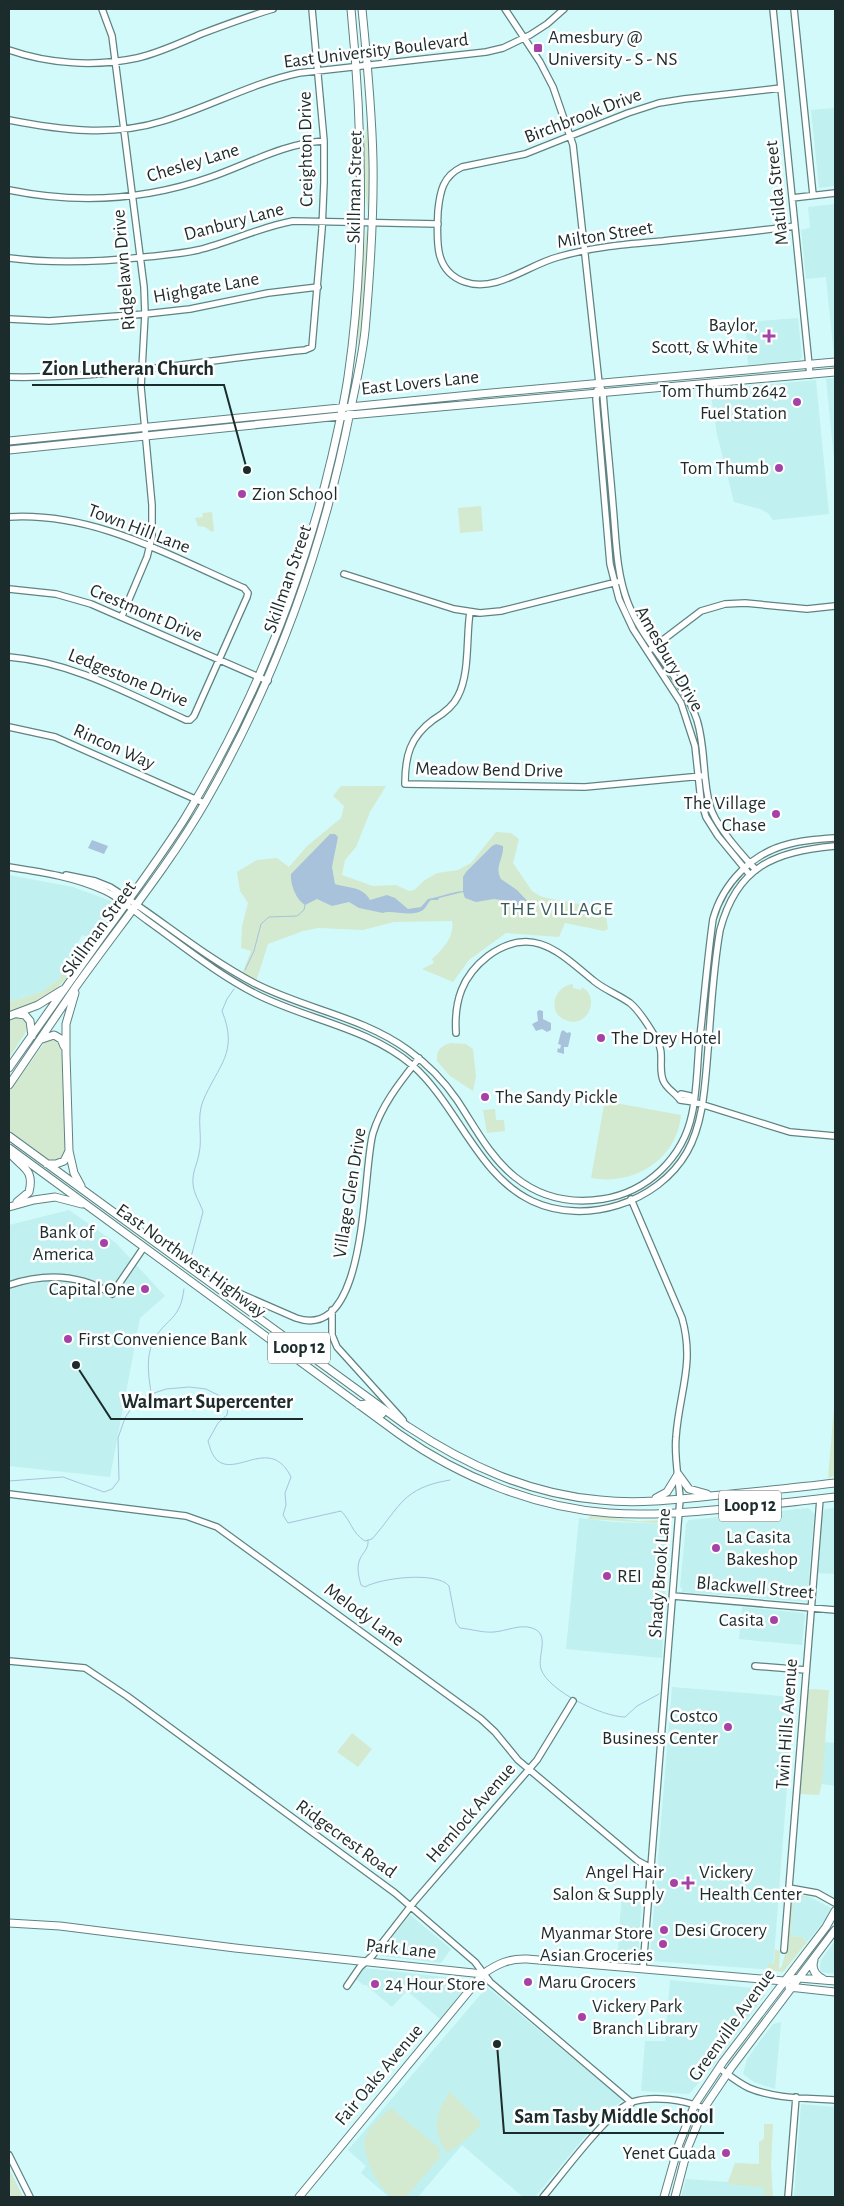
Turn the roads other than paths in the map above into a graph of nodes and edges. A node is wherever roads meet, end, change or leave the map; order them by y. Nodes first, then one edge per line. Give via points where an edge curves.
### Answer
1 (102, 9) edge
2 (273, 9) edge
3 (312, 9) edge
4 (351, 9) edge
5 (362, 9) edge
6 (505, 9) edge
7 (564, 9) edge
8 (773, 9) edge
9 (794, 9) edge
10 (525, 38) junction
11 (9, 50) edge
12 (115, 61) junction
13 (368, 66) junction
14 (357, 67) junction
15 (318, 72) junction
16 (781, 88) junction
17 (9, 120) edge
18 (124, 129) junction
19 (570, 136) junction
20 (324, 141) junction
21 (9, 190) edge
22 (835, 193) edge
23 (133, 196) junction
24 (813, 196) junction
25 (792, 198) junction
26 (322, 221) junction
27 (360, 222) junction
28 (372, 222) junction
29 (438, 224) junction
30 (795, 226) junction
31 (585, 249) junction
32 (9, 258) edge
33 (140, 258) junction
34 (318, 287) junction
35 (146, 314) junction
36 (9, 319) edge
37 (835, 362) edge
38 (809, 364) junction
39 (143, 371) junction
40 (835, 372) edge
41 (704, 374) junction
42 (810, 374) junction
43 (9, 377) edge
44 (599, 383) junction
45 (706, 384) junction
46 (480, 394) junction
47 (599, 394) junction
48 (481, 404) junction
49 (352, 406) junction
50 (343, 407) junction
51 (350, 415) junction
52 (341, 416) junction
53 (219, 423) junction
54 (144, 427) junction
55 (145, 436) junction
56 (9, 441) edge
57 (9, 450) edge
58 (611, 488) junction
59 (604, 489) junction
60 (9, 517) edge
61 (150, 548) junction
62 (303, 560) junction
63 (312, 564) junction
64 (344, 574) dead end
65 (621, 581) junction
66 (614, 583) junction
67 (9, 589) edge
68 (247, 597) joint
69 (835, 606) edge
70 (470, 612) junction
71 (122, 616) junction
72 (653, 648) junction
73 (648, 652) junction
74 (9, 656) edge
75 (220, 661) junction
76 (259, 678) junction
77 (268, 681) junction
78 (692, 708) junction
79 (684, 711) junction
80 (9, 728) edge
81 (706, 776) junction
82 (699, 777) junction
83 (196, 799) junction
84 (204, 804) junction
85 (835, 838) edge
86 (835, 846) edge
87 (750, 863) junction
88 (9, 867) edge
89 (744, 868) junction
90 (756, 870) junction
91 (750, 875) junction
92 (131, 905) junction
93 (710, 940) junction
94 (718, 941) junction
95 (206, 953) junction
96 (85, 960) junction
97 (201, 960) junction
98 (93, 965) junction
99 (261, 986) junction
100 (66, 987) junction
101 (76, 988) junction
102 (257, 995) junction
103 (12, 1015) edge
104 (456, 1033) dead end
105 (32, 1036) junction
106 (40, 1041) junction
107 (699, 1048) junction
108 (708, 1050) junction
109 (66, 1054) junction
110 (419, 1058) junction
111 (412, 1066) junction
112 (9, 1068) edge
113 (9, 1085) edge
114 (694, 1102) junction
115 (702, 1104) junction
116 (9, 1136) edge
117 (835, 1136) edge
118 (9, 1148) edge
119 (69, 1151) junction
120 (9, 1152) edge
121 (48, 1164) junction
122 (84, 1190) junction
123 (628, 1192) junction
124 (632, 1200) junction
125 (87, 1205) junction
126 (9, 1206) edge
127 (144, 1247) junction
128 (173, 1256) junction
129 (200, 1276) junction
130 (9, 1285) edge
131 (332, 1310) junction
132 (359, 1405) junction
133 (398, 1421) junction
134 (406, 1426) junction
135 (678, 1474) junction
136 (835, 1483) edge
137 (9, 1494) edge
138 (720, 1496) junction
139 (835, 1497) edge
140 (588, 1499) junction
141 (680, 1499) junction
142 (820, 1499) junction
143 (651, 1501) junction
144 (586, 1510) junction
145 (679, 1514) junction
146 (673, 1596) junction
147 (812, 1608) junction
148 (835, 1610) edge
149 (9, 1661) edge
150 (755, 1666) dead end
151 (806, 1670) junction
152 (573, 1701) dead end
153 (529, 1769) junction
154 (651, 1868) junction
155 (789, 1888) junction
156 (835, 1903) edge
157 (411, 1906) junction
158 (835, 1911) edge
159 (10, 1923) edge
160 (835, 1930) edge
161 (784, 1950) dead end
162 (816, 1955) junction
163 (366, 1962) junction
164 (643, 1968) junction
165 (483, 1974) junction
166 (799, 1978) junction
167 (826, 1980) junction
168 (835, 1981) edge
169 (784, 1982) junction
170 (347, 1986) dead end
171 (791, 1988) junction
172 (835, 1992) edge
173 (719, 2068) junction
174 (727, 2074) junction
175 (796, 2097) junction
176 (835, 2100) edge
177 (632, 2102) junction
178 (695, 2104) junction
179 (704, 2108) junction
180 (9, 2155) edge
181 (665, 2195) edge
182 (30, 2197) edge
183 (299, 2197) edge
184 (543, 2197) edge
185 (675, 2197) edge
186 (788, 2197) edge

1 - 12 street, Ridgelawn Drive via 111,30
2 - 12 street via 168,48
3 - 15 street, Creighton Drive
4 - 14 main road, Skillman Street
5 - 13 main road, Skillman Street
6 - 10 street, Amesbury Drive
7 - 10 street, East University Boulevard
8 - 16 street, Matilda Street
9 - 24 street
10 - 13 street, East University Boulevard via 486,52
10 - 19 street, Amesbury Drive via 553,87
11 - 12 street via 65,62
12 - 18 street, Ridgelawn Drive
13 - 14 street, East University Boulevard
13 - 28 main road, Skillman Street via 373,162
14 - 15 street, East University Boulevard
14 - 27 main road, Skillman Street
15 - 18 street, East University Boulevard via 278,78 161,122
15 - 20 street, Creighton Drive
16 - 19 street, Birchbrook Drive via 664,102
16 - 25 street, Matilda Street
17 - 18 street, East University Boulevard via 77,131
18 - 23 street, Ridgelawn Drive
19 - 29 street, Birchbrook Drive via 525,154 454,171 440,193
19 - 31 street, Amesbury Drive
20 - 23 street, Chesley Lane via 295,145 188,184
20 - 26 street, Creighton Drive
21 - 23 street, Chesley Lane via 50,197
22 - 24 street
23 - 33 street, Ridgelawn Drive
24 - 25 street
25 - 30 street, Matilda Street
26 - 27 street, Danbury Lane
26 - 33 street, Danbury Lane via 285,222 196,250
26 - 34 street, Creighton Drive
27 - 28 street, Danbury Lane
27 - 50 main road, Skillman Street via 353,333
28 - 29 street, Danbury Lane
28 - 49 main road, Skillman Street via 365,333
29 - 31 street, Milton Street via 438,250 442,265 459,280 478,285 497,283 548,260
30 - 31 street, Milton Street
30 - 38 street, Matilda Street
31 - 44 street, Amesbury Drive
32 - 33 street, Danbury Lane via 72,263
33 - 35 street, Ridgelawn Drive
34 - 35 street, Highgate Lane
34 - 39 street, Creighton Drive via 310,348
35 - 36 street, Highgate Lane via 49,321
35 - 39 street, Ridgelawn Drive
37 - 38 main road, East Lovers Lane
38 - 41 main road, East Lovers Lane
38 - 42 street, Matilda Street
39 - 43 street via 56,378
39 - 54 street, Ridgelawn Drive
40 - 42 main road, East Lovers Lane
41 - 44 main road, East Lovers Lane
41 - 45 main road
42 - 45 main road, East Lovers Lane
44 - 46 main road, East Lovers Lane
44 - 47 street, Amesbury Drive
45 - 47 main road, East Lovers Lane
46 - 48 main road
46 - 49 main road, East Lovers Lane
47 - 48 main road, East Lovers Lane
47 - 58 street, Amesbury Drive
47 - 59 street, Amesbury Drive
48 - 51 main road, East Lovers Lane
49 - 50 main road, East Lovers Lane
49 - 51 main road, Skillman Street
50 - 52 main road, Skillman Street
50 - 53 main road, East Lovers Lane
51 - 52 main road, East Lovers Lane
51 - 63 main road, Skillman Street
52 - 53 main road, East Lovers Lane
52 - 62 main road, Skillman Street
53 - 54 main road, East Lovers Lane
53 - 55 main road, East Lovers Lane
54 - 55 street, Ridgelawn Drive
54 - 56 main road, East Lovers Lane
55 - 57 main road, East Lovers Lane
55 - 61 street, Ridgelawn Drive via 152,505
58 - 59 street
58 - 65 street, Amesbury Drive
59 - 66 street, Amesbury Drive
60 - 61 street, Town Hill Lane via 51,517 85,523
61 - 68 street, Town Hill Lane via 244,588
61 - 71 street, Ridgelawn Drive
62 - 63 main road
62 - 76 main road, Skillman Street
63 - 77 main road, Skillman Street
64 - 70 street
65 - 66 street
65 - 72 street, Amesbury Drive via 632,612
66 - 70 street via 501,611
66 - 73 street, Amesbury Drive via 625,615
67 - 71 street, Crestmont Drive via 73,598
68 - 75 street, Ledgestone Drive
69 - 72 street via 807,609 725,604 701,611
70 - 82 street, Meadow Bend Drive via 459,694 409,746 405,784 585,787
71 - 75 street, Crestmont Drive
72 - 73 street
72 - 78 street, Amesbury Drive
73 - 79 street, Amesbury Drive
74 - 75 street, Ledgestone Drive via 80,672 186,720 194,716
75 - 76 street, Crestmont Drive
76 - 77 street, Crestmont Drive
76 - 83 main road, Skillman Street
77 - 84 main road, Skillman Street
78 - 79 street
78 - 81 street, Amesbury Drive via 702,738
79 - 82 street, Amesbury Drive via 695,746
80 - 83 street, Rincon Way via 55,737
81 - 82 street, Meadow Bend Drive
81 - 87 street, Amesbury Drive via 713,813
82 - 89 street, Amesbury Drive via 706,817
83 - 84 street, Rincon Way
83 - 92 main road, Skillman Street
84 - 92 main road, Skillman Street via 166,865
85 - 87 street via 788,844
86 - 90 street via 783,855
87 - 89 street
87 - 90 street, Amesbury Drive
88 - 92 street via 95,881 110,887
89 - 91 street, Amesbury Drive
89 - 93 street via 718,902
90 - 91 street
91 - 94 street via 731,898
92 - 95 street
92 - 96 main road, Skillman Street
92 - 97 street
92 - 98 main road, Skillman Street
93 - 94 street
93 - 107 street
94 - 108 street
95 - 97 street
95 - 99 street
96 - 98 main road
96 - 100 main road, Skillman Street
97 - 102 street
98 - 101 main road, Skillman Street
99 - 102 street
99 - 110 street via 358,1022 387,1036
100 - 103 main road via 38,1005
100 - 105 main road, Skillman Street
101 - 106 main road, Skillman Street
101 - 109 main road via 66,1024
102 - 111 street via 365,1037
103 - 105 main road via 25,1015 30,1021
104 - 114 street via 458,996 466,979 480,963 508,945 530,942 545,945 554,948 595,982 632,1005 658,1041 663,1080 680,1100
105 - 112 main road, Skillman Street
106 - 109 main road via 49,1035 58,1036 64,1043
106 - 113 main road, Skillman Street
107 - 108 street
107 - 114 street
108 - 115 street
109 - 119 main road
110 - 111 street, Village Glen Drive
110 - 123 street via 449,1090 490,1152 526,1185 547,1196 569,1201 597,1200
111 - 124 street via 439,1094 494,1172 520,1194 545,1206 574,1210 604,1208
111 - 131 street, Village Glen Drive via 389,1098 374,1131 357,1256 344,1293
114 - 115 street
114 - 123 street via 689,1125 678,1150 655,1176
115 - 117 street via 790,1132
115 - 124 street via 689,1149 676,1168 656,1186
116 - 121 main road, East Northwest Highway / Loop 12
118 - 125 main road, East Northwest Highway / Loop 12
119 - 121 main road via 64,1161
119 - 122 main road via 75,1177
120 - 126 main road via 28,1171 30,1179 29,1192
121 - 122 main road, East Northwest Highway / Loop 12
122 - 128 main road, East Northwest Highway / Loop 12
123 - 124 street, Shady Brook Lane
124 - 135 street, Shady Brook Lane via 687,1337 688,1368 676,1435
125 - 126 main road via 55,1197
125 - 127 main road, East Northwest Highway / Loop 12
127 - 128 main road via 152,1245
127 - 130 street via 112,1294 88,1282 65,1277 29,1279
127 - 132 main road, East Northwest Highway / Loop 12
128 - 129 main road, East Northwest Highway / Loop 12
129 - 131 street via 303,1320 318,1320
129 - 133 main road, East Northwest Highway / Loop 12
131 - 134 street via 332,1335 337,1348
132 - 133 main road via 366,1404
132 - 144 main road, East Northwest Highway / Loop 12 via 410,1442 454,1468 530,1498
133 - 134 main road, East Northwest Highway / Loop 12
134 - 140 main road, East Northwest Highway / Loop 12 via 490,1472 540,1490
135 - 138 main road via 696,1492
135 - 141 street, Shady Brook Lane
135 - 143 main road via 667,1492
136 - 138 main road, East Northwest Highway / Loop 12
137 - 153 street, Melody Lane via 186,1516 210,1523 481,1719
138 - 141 main road, East Northwest Highway / Loop 12
139 - 142 main road, East Northwest Highway / Loop 12
140 - 143 main road, East Northwest Highway / Loop 12
140 - 144 main road
141 - 143 main road, East Northwest Highway / Loop 12
141 - 145 street, Shady Brook Lane
142 - 145 main road, East Northwest Highway / Loop 12
142 - 147 street, Twin Hills Avenue
144 - 145 main road, East Northwest Highway / Loop 12
145 - 146 street, Shady Brook Lane
146 - 147 street, Blackwell Street
146 - 154 street, Shady Brook Lane
147 - 148 street, Blackwell Street
147 - 151 street, Twin Hills Avenue
149 - 157 street, Ridgecrest Road via 77,1666 91,1671
150 - 151 street
151 - 155 street, Twin Hills Avenue
152 - 153 street, Hemlock Avenue via 550,1742
153 - 154 street, Melody Lane via 638,1861
153 - 157 street, Hemlock Avenue
154 - 164 street, Shady Brook Lane
155 - 156 street via 817,1893
155 - 161 street, Twin Hills Avenue
157 - 163 street, Hemlock Avenue
157 - 165 street, Ridgecrest Road via 475,1962
158 - 169 main road, Greenville Avenue
159 - 163 main road, Park Lane
160 - 162 main road, Greenville Avenue
162 - 166 main road, Greenville Avenue
162 - 167 main road via 813,1969
163 - 165 main road, Park Lane
163 - 170 street, Hemlock Avenue
164 - 165 main road via 522,1959 501,1963
164 - 169 main road
165 - 177 street, Ridgecrest Road
165 - 183 main road, Fair Oaks Avenue
166 - 167 main road
166 - 169 main road
166 - 171 main road, Greenville Avenue
167 - 168 main road
169 - 171 main road
169 - 173 main road, Greenville Avenue
171 - 172 main road
171 - 174 main road, Greenville Avenue
173 - 174 street
173 - 178 main road, Greenville Avenue
174 - 175 street via 758,2091
174 - 179 main road, Greenville Avenue
175 - 176 street
175 - 186 street
177 - 178 street via 652,2099
177 - 184 street via 606,2122
178 - 179 street
178 - 181 main road, Greenville Avenue via 679,2144
179 - 185 main road, Greenville Avenue via 688,2147
180 - 182 street
181 - 185 main road

